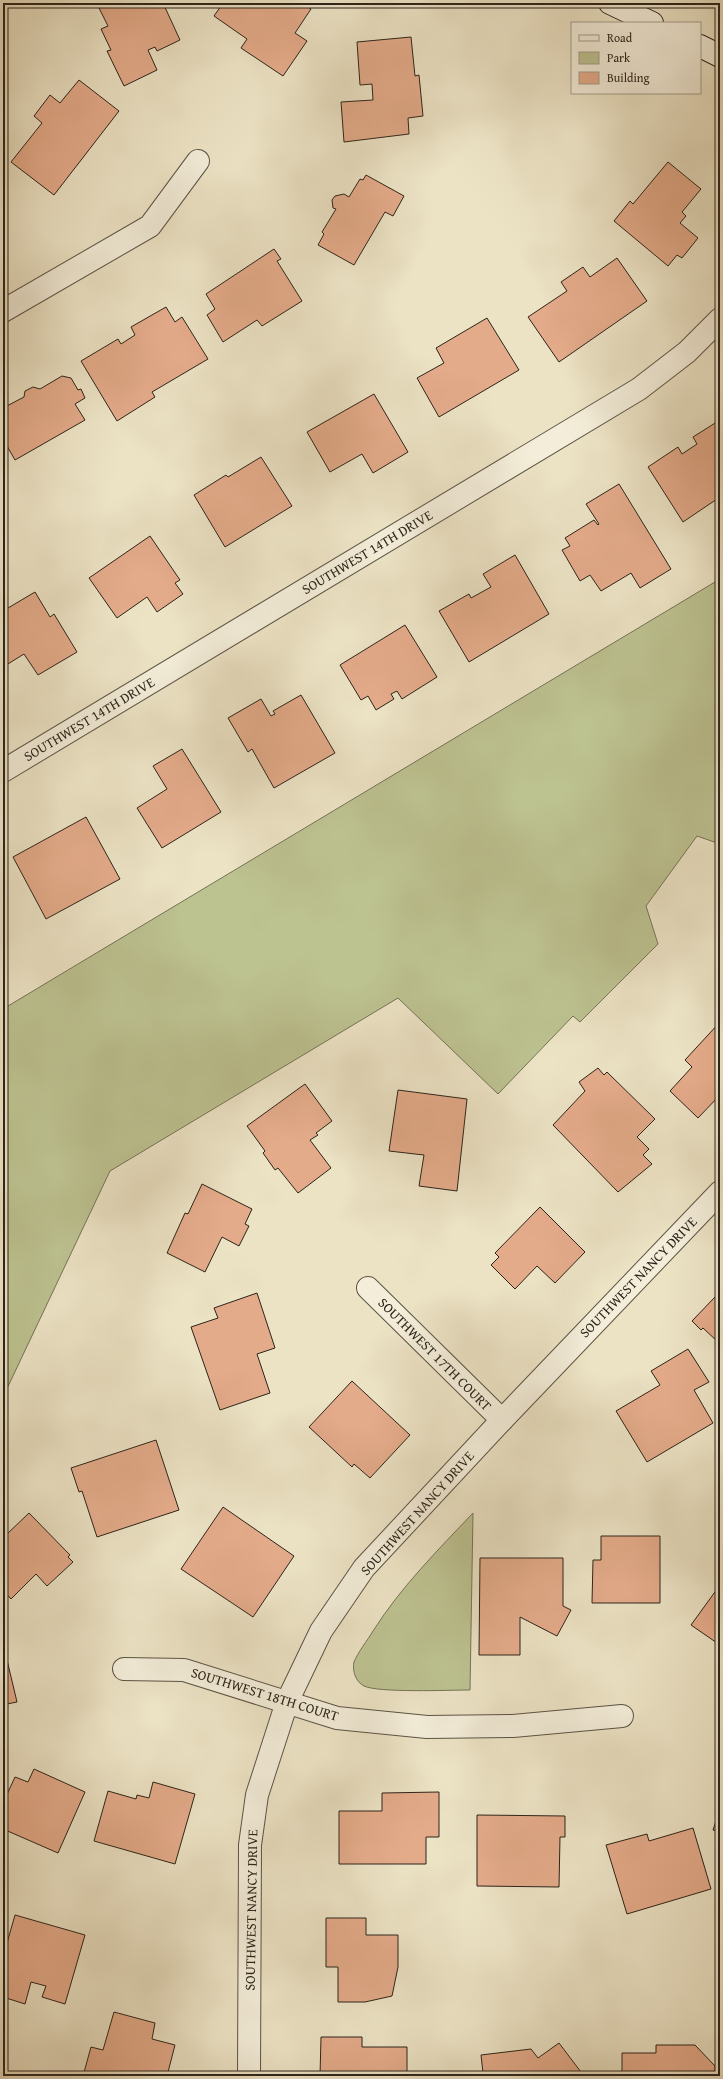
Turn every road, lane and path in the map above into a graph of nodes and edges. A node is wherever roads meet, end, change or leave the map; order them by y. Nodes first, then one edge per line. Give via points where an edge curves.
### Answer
1 (610, 3) edge
2 (650, 22) edge
3 (701, 46) edge
4 (720, 56) edge
5 (198, 161) dead end
6 (3, 311) edge
7 (720, 319) edge
8 (3, 771) edge
9 (720, 1192) edge
10 (368, 1288) dead end
11 (502, 1420) junction
12 (124, 1669) dead end
13 (287, 1702) junction
14 (622, 1716) dead end
15 (249, 2076) edge

1 - 2 street
3 - 4 street
5 - 6 street via 150,226
7 - 8 street, SOUTHWEST 14TH DRIVE via 687,352 639,389
9 - 11 street, SOUTHWEST NANCY DRIVE
10 - 11 street, SOUTHWEST 17TH COURT
11 - 13 street, SOUTHWEST NANCY DRIVE via 364,1568 321,1631
12 - 13 street, SOUTHWEST 18TH COURT via 184,1670
13 - 14 street, SOUTHWEST 18TH COURT via 337,1718 427,1727 513,1726
13 - 15 street, SOUTHWEST NANCY DRIVE via 257,1795 250,1845

